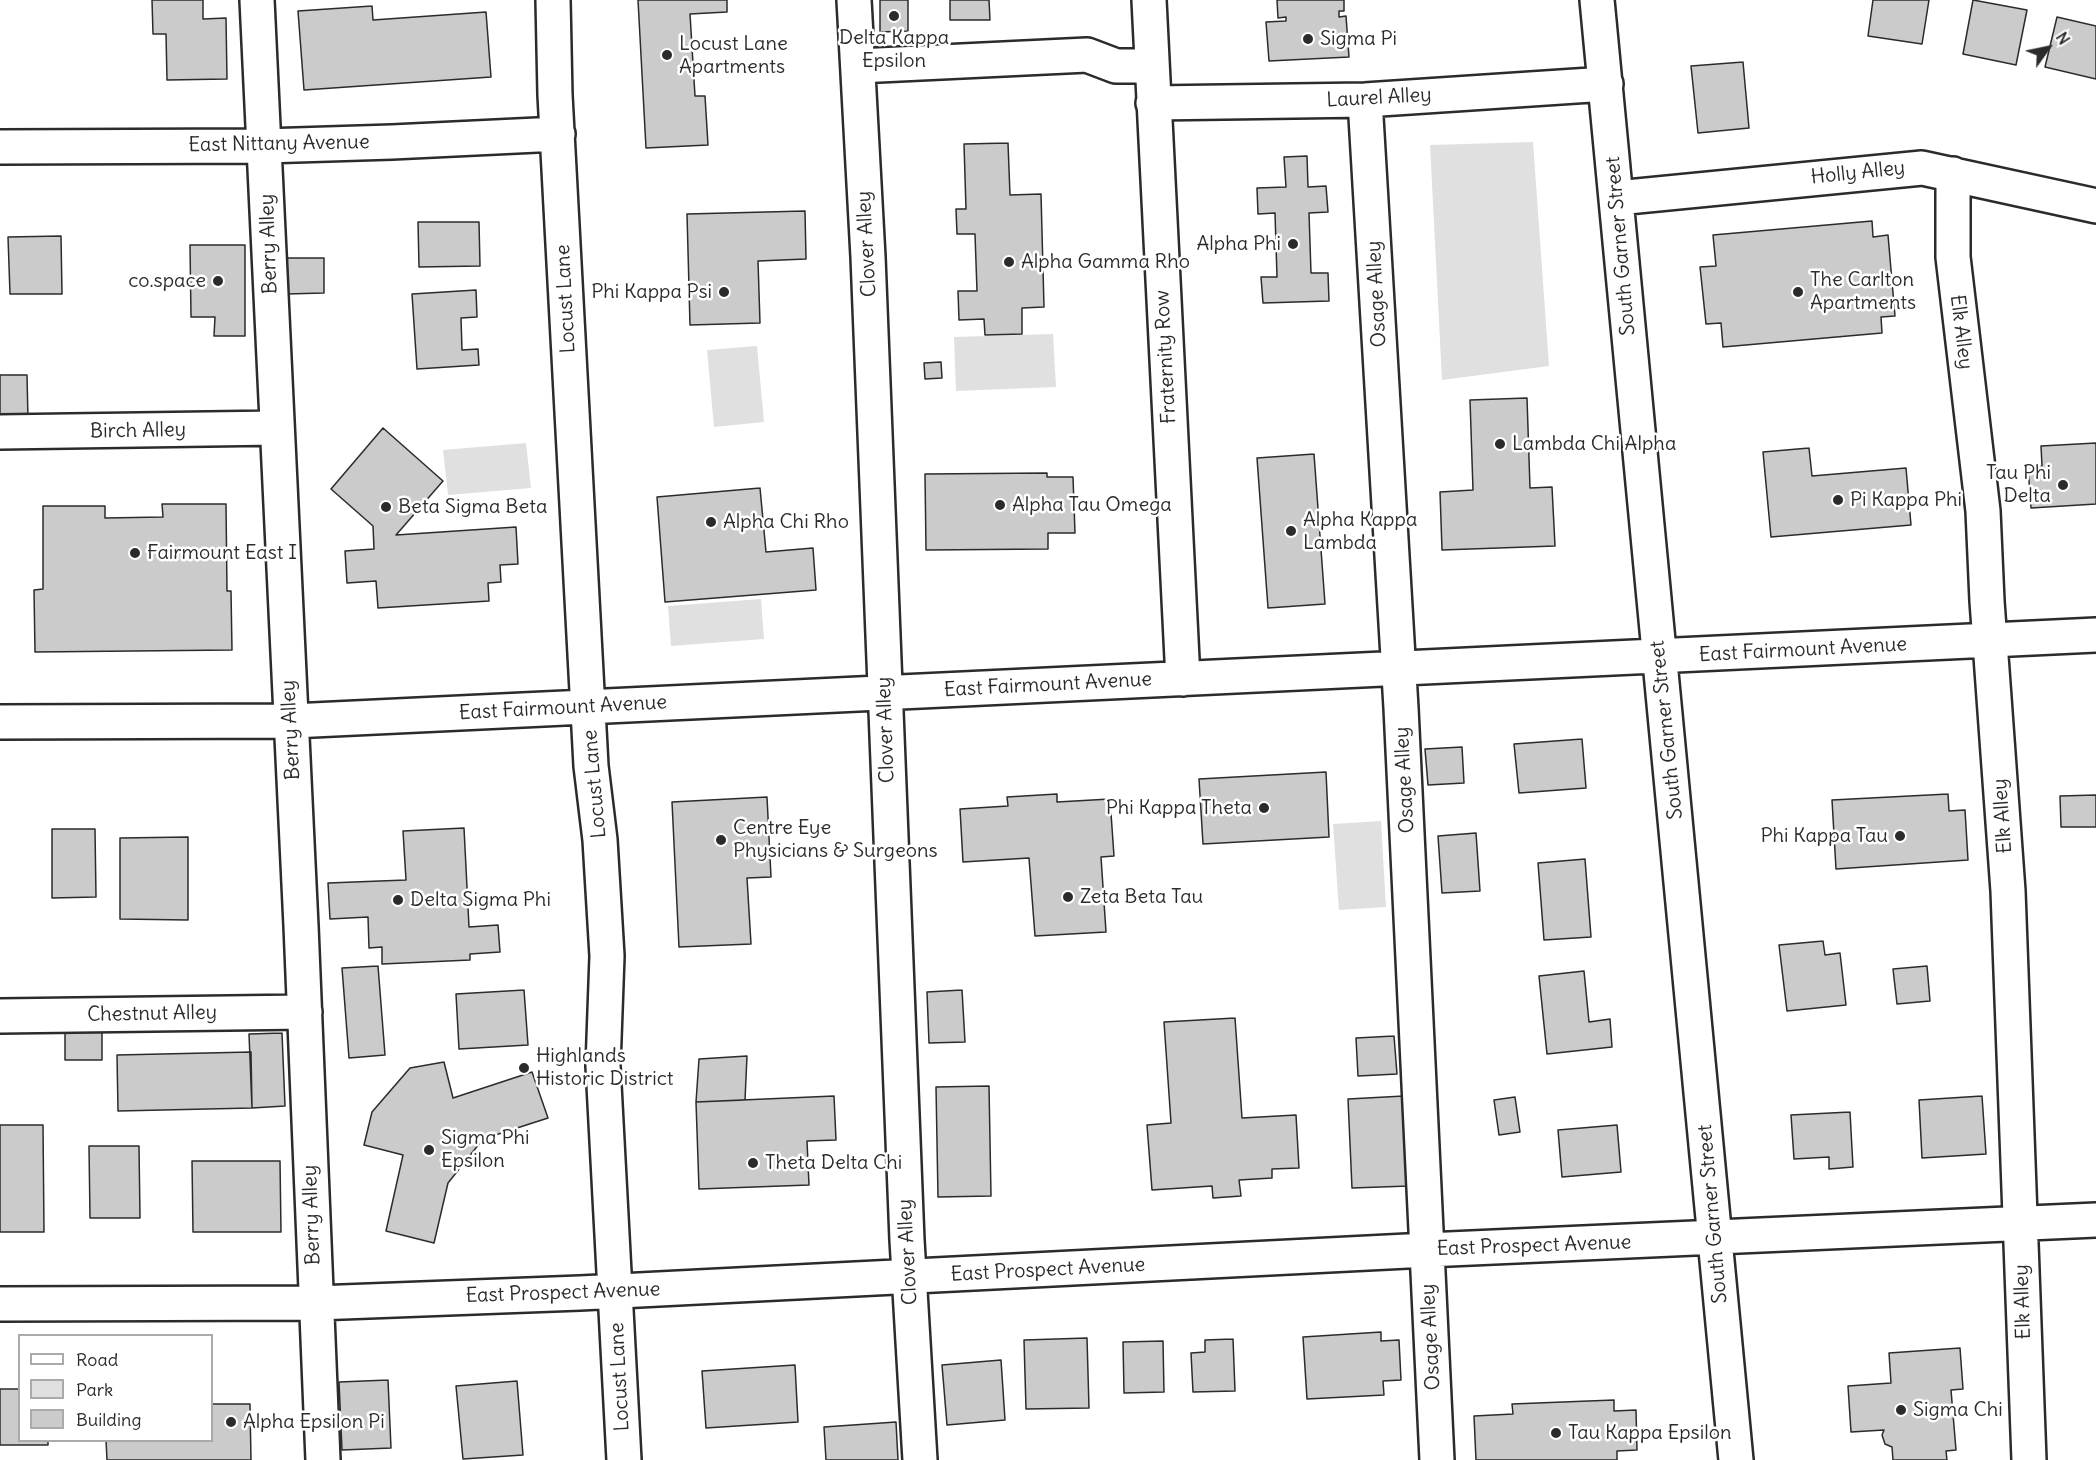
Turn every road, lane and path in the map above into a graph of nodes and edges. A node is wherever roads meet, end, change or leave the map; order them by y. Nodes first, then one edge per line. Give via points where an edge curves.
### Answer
1 (257, 0) edge
2 (553, 0) edge
3 (854, 0) edge
4 (1149, 0) edge
5 (1598, 0) edge
6 (858, 66) junction
7 (1151, 66) junction
8 (1606, 84) junction
9 (1365, 100) junction
10 (1153, 103) junction
11 (558, 134) junction
12 (264, 146) junction
13 (0, 147) edge
14 (1953, 174) junction
15 (1617, 198) junction
16 (2096, 206) edge
17 (277, 428) junction
18 (0, 432) edge
19 (2096, 636) edge
20 (1991, 641) junction
21 (1659, 656) junction
22 (1399, 670) junction
23 (1183, 679) junction
24 (884, 693) junction
25 (588, 706) junction
26 (292, 721) junction
27 (0, 722) edge
28 (305, 1012) junction
29 (0, 1016) edge
30 (2096, 1220) edge
31 (2020, 1223) junction
32 (1715, 1238) junction
33 (1427, 1250) junction
34 (909, 1277) junction
35 (616, 1291) junction
36 (316, 1303) junction
37 (0, 1304) edge
38 (323, 1460) edge
39 (624, 1460) edge
40 (920, 1460) edge
41 (1437, 1460) edge
42 (1736, 1460) edge
43 (2029, 1460) edge

1 - 12 street, Berry Alley
2 - 11 street, Locust Lane
3 - 6 street, Clover Alley
4 - 7 street, Fraternity Row
5 - 8 street, South Garner Street
6 - 7 street via 1087,55 1116,66
6 - 24 street, Clover Alley
7 - 10 street, Fraternity Row
8 - 9 street, Laurel Alley
8 - 15 street, South Garner Street
9 - 10 street, Laurel Alley
9 - 22 street, Osage Alley
10 - 23 street, Fraternity Row
11 - 12 street, East Nittany Avenue
11 - 25 street, Locust Lane
12 - 13 street, East Nittany Avenue
12 - 17 street, Berry Alley
14 - 15 street, Holly Alley via 1913,168
14 - 16 street, Holly Alley
14 - 20 street, Elk Alley via 1955,278 1983,511
15 - 21 street, South Garner Street
17 - 18 street, Birch Alley
17 - 26 street, Berry Alley
19 - 20 street, East Fairmount Avenue
20 - 21 street, East Fairmount Avenue
20 - 31 street, Elk Alley via 2008,891
21 - 22 street, East Fairmount Avenue
21 - 32 street, South Garner Street
22 - 23 street, East Fairmount Avenue
22 - 33 street, Osage Alley
23 - 24 street, East Fairmount Avenue
24 - 25 street, East Fairmount Avenue
24 - 34 street, Clover Alley
25 - 26 street, East Fairmount Avenue
25 - 35 street, Locust Lane via 607,956 603,1066
26 - 27 street, East Fairmount Avenue
26 - 28 street, Berry Alley
28 - 29 street, Chestnut Alley
28 - 36 street, Berry Alley
30 - 31 street, East Prospect Avenue
31 - 32 street, East Prospect Avenue
31 - 43 street, Elk Alley
32 - 33 street, East Prospect Avenue
32 - 42 street, South Garner Street
33 - 34 street, East Prospect Avenue
33 - 41 street, Osage Alley
34 - 35 street, East Prospect Avenue
34 - 40 street, Clover Alley
35 - 36 street, East Prospect Avenue
35 - 39 street, Locust Lane
36 - 37 street, East Prospect Avenue
36 - 38 street, Berry Alley

